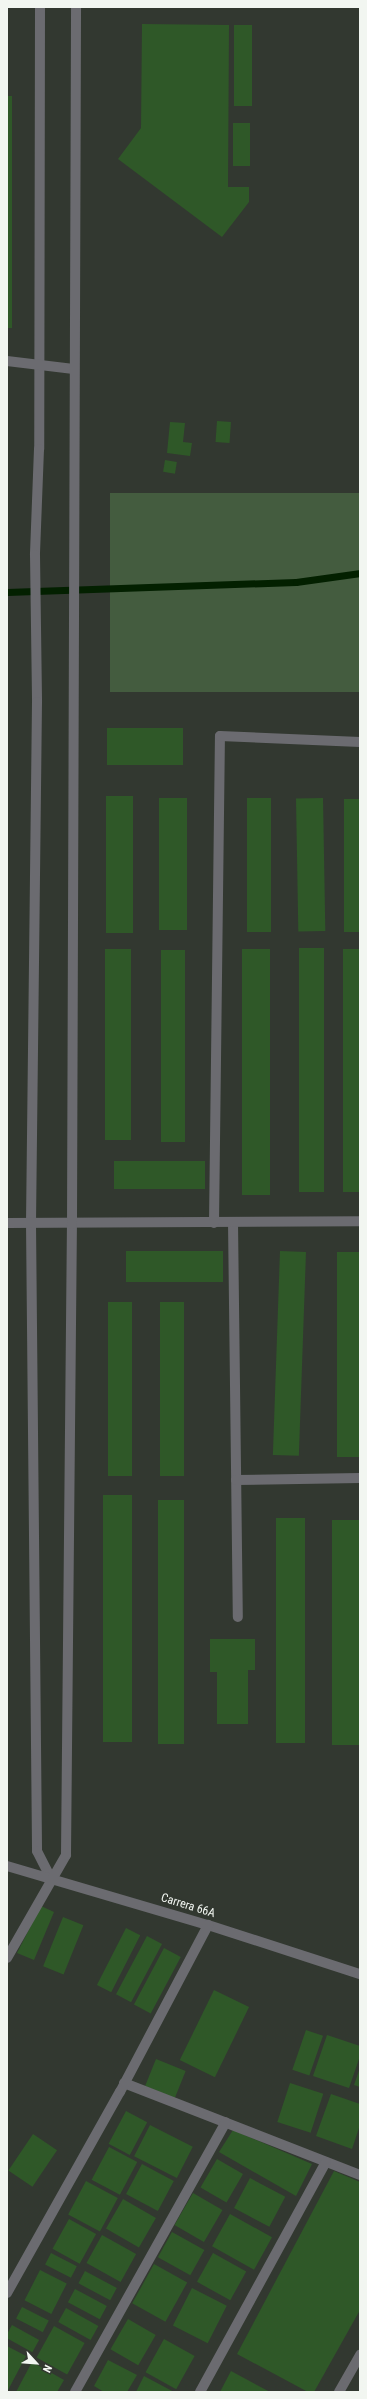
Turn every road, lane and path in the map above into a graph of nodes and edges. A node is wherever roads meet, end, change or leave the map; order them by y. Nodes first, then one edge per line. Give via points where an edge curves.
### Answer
1 (40, 7) edge
2 (76, 7) edge
3 (7, 361) edge
4 (39, 365) junction
5 (74, 369) junction
6 (360, 742) edge
7 (214, 1222) junction
8 (233, 1222) junction
9 (360, 1222) edge
10 (7, 1223) edge
11 (31, 1223) junction
12 (72, 1224) junction
13 (360, 1478) edge
14 (236, 1480) junction
15 (238, 1617) dead end
16 (7, 1866) edge
17 (51, 1879) junction
18 (208, 1925) junction
19 (7, 1958) edge
20 (360, 1974) edge
21 (124, 2083) junction
22 (226, 2122) junction
23 (326, 2162) junction
24 (360, 2175) edge
25 (7, 2293) edge
26 (360, 2355) edge
27 (75, 2392) edge
28 (200, 2392) edge
29 (339, 2392) edge

1 - 4 street
2 - 5 street
3 - 4 street
4 - 5 street
4 - 11 street via 35,555 37,702
5 - 12 street
6 - 7 street via 220,736
7 - 8 street
7 - 12 street
8 - 9 street
8 - 14 street
10 - 11 street
11 - 12 street
11 - 17 street via 36,1852
12 - 17 street via 66,1855
13 - 14 street
14 - 15 street
16 - 17 street, Carrera 66A
17 - 18 street, Carrera 66A
17 - 19 street
18 - 20 street, Carrera 66A
18 - 21 street
21 - 22 street
21 - 25 street
22 - 23 street
22 - 27 street
23 - 24 street
23 - 28 street
26 - 29 street

